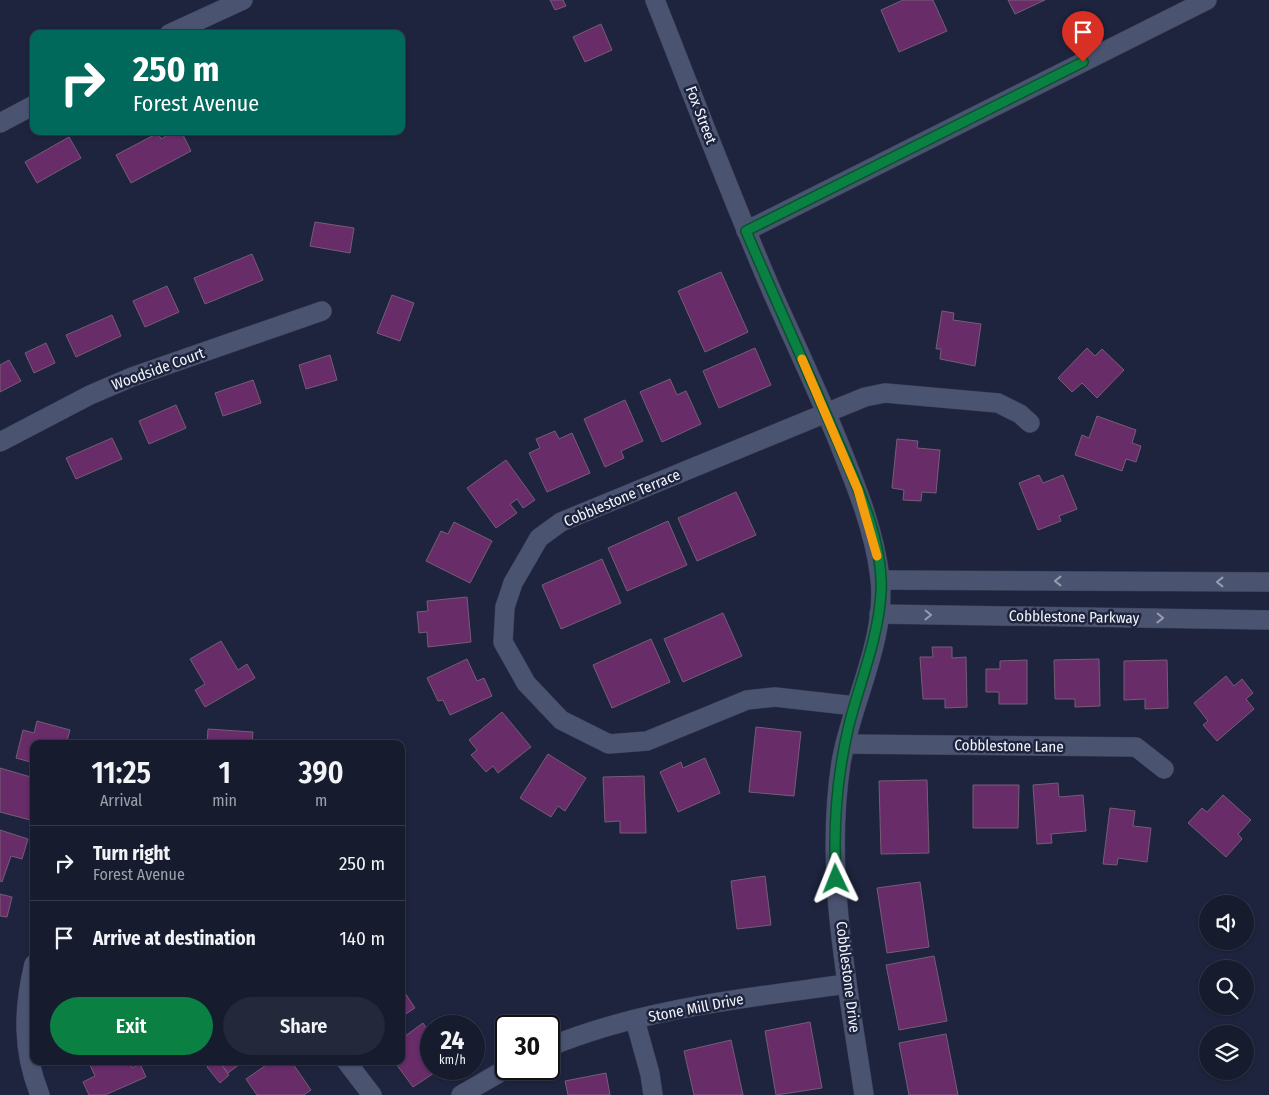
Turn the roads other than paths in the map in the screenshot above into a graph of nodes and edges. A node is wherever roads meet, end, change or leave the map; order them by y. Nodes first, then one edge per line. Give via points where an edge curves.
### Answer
1 (243, 0) edge
2 (655, 0) edge
3 (1207, 0) edge
4 (178, 30) edge
5 (30, 107) edge
6 (0, 122) edge
7 (746, 231) junction
8 (322, 311) dead end
9 (825, 412) junction
10 (1030, 423) dead end
11 (0, 442) edge
12 (880, 580) junction
13 (1269, 582) edge
14 (879, 614) junction
15 (1269, 620) edge
16 (855, 706) junction
17 (846, 744) junction
18 (1164, 769) dead end
19 (30, 979) edge
20 (847, 984) junction
21 (636, 1020) junction
22 (560, 1043) edge
23 (30, 1063) edge
24 (31, 1065) edge
25 (349, 1065) edge
26 (495, 1075) edge
27 (40, 1095) edge
28 (372, 1095) edge
29 (461, 1095) edge
30 (653, 1095) edge
31 (864, 1095) edge

1 - 4 street
2 - 7 street, Fox Street
3 - 7 street
5 - 6 street
7 - 9 street, Cobblestone Drive
8 - 11 street, Woodside Court via 132,377
9 - 10 street, Cobblestone Terrace via 885,393 998,403
9 - 12 street, Cobblestone Drive via 866,511
9 - 16 street, Cobblestone Terrace via 561,522 539,538 513,583 505,606 503,642 526,684 561,720 609,744 647,741 747,700 775,697
13 -> 12 street
12 - 14 street, Cobblestone Drive
14 -> 15 street, Cobblestone Parkway
14 - 16 street, Cobblestone Drive via 870,660
16 - 17 street, Cobblestone Drive
17 - 18 street, Cobblestone Lane via 1136,747
17 - 20 street, Cobblestone Drive via 836,814 835,860
19 - 23 street via 24,1023
20 - 21 street, Stone Mill Drive
20 - 31 street, Cobblestone Drive
21 - 22 street, Stone Mill Drive
21 - 30 street
24 - 27 street
25 - 28 street
26 - 29 street

